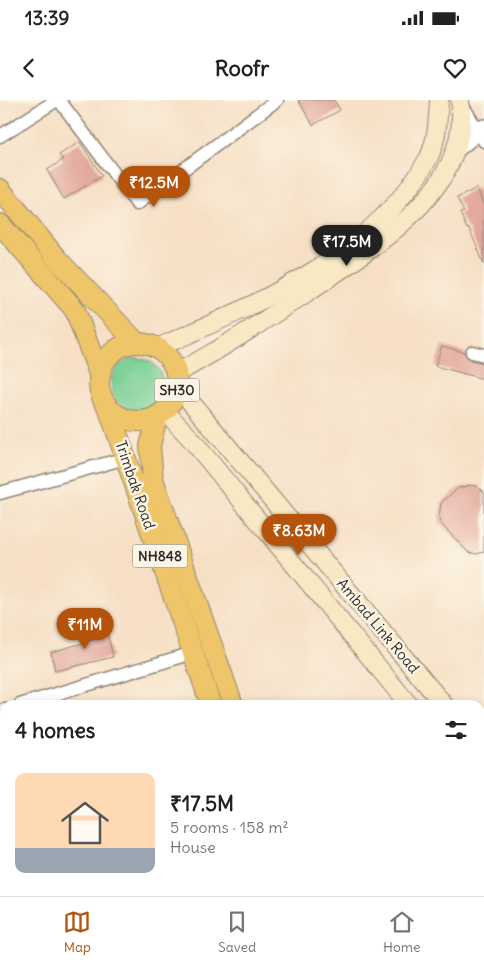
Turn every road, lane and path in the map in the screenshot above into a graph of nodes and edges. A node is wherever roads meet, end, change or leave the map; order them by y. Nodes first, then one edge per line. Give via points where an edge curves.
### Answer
1 (58, 100) edge
2 (277, 100) edge
3 (441, 100) edge
4 (463, 101) edge
5 (482, 133) edge
6 (0, 136) edge
7 (453, 153) junction
8 (0, 189) edge
9 (0, 224) edge
10 (136, 342) junction
11 (157, 348) junction
12 (100, 376) junction
13 (177, 380) junction
14 (108, 407) junction
15 (161, 414) junction
16 (126, 458) junction
17 (0, 494) edge
18 (193, 653) junction
19 (37, 700) edge
20 (209, 700) edge
21 (231, 700) edge
22 (405, 700) edge
23 (440, 700) edge

1 - 2 street via 137,204
1 - 6 street
3 - 4 street
3 - 11 main road via 429,158 388,212 361,238 259,302
4 - 5 street
4 - 7 main road
5 - 7 street
7 - 13 main road via 447,170 428,197 377,245
8 - 10 highway via 57,259
9 - 12 highway, Trimbak Road via 75,310
10 - 11 highway
10 - 12 highway via 115,350
11 - 13 highway, SH30 via 168,356
12 - 14 highway, Trimbak Road via 100,388
13 - 15 highway, Trimbak Road / SH30 via 176,395
13 - 23 main road, Ambad Link Road
14 - 15 highway, Trimbak Road / SH30 via 127,420 141,422
14 - 16 highway, Trimbak Road / NH848
15 - 21 highway, Trimbak Road / NH848 via 150,446 154,479
15 - 22 main road, Ambad Link Road via 192,440
16 - 17 street
16 - 18 highway, Trimbak Road / NH848
18 - 19 street
18 - 20 highway, Trimbak Road / NH848

